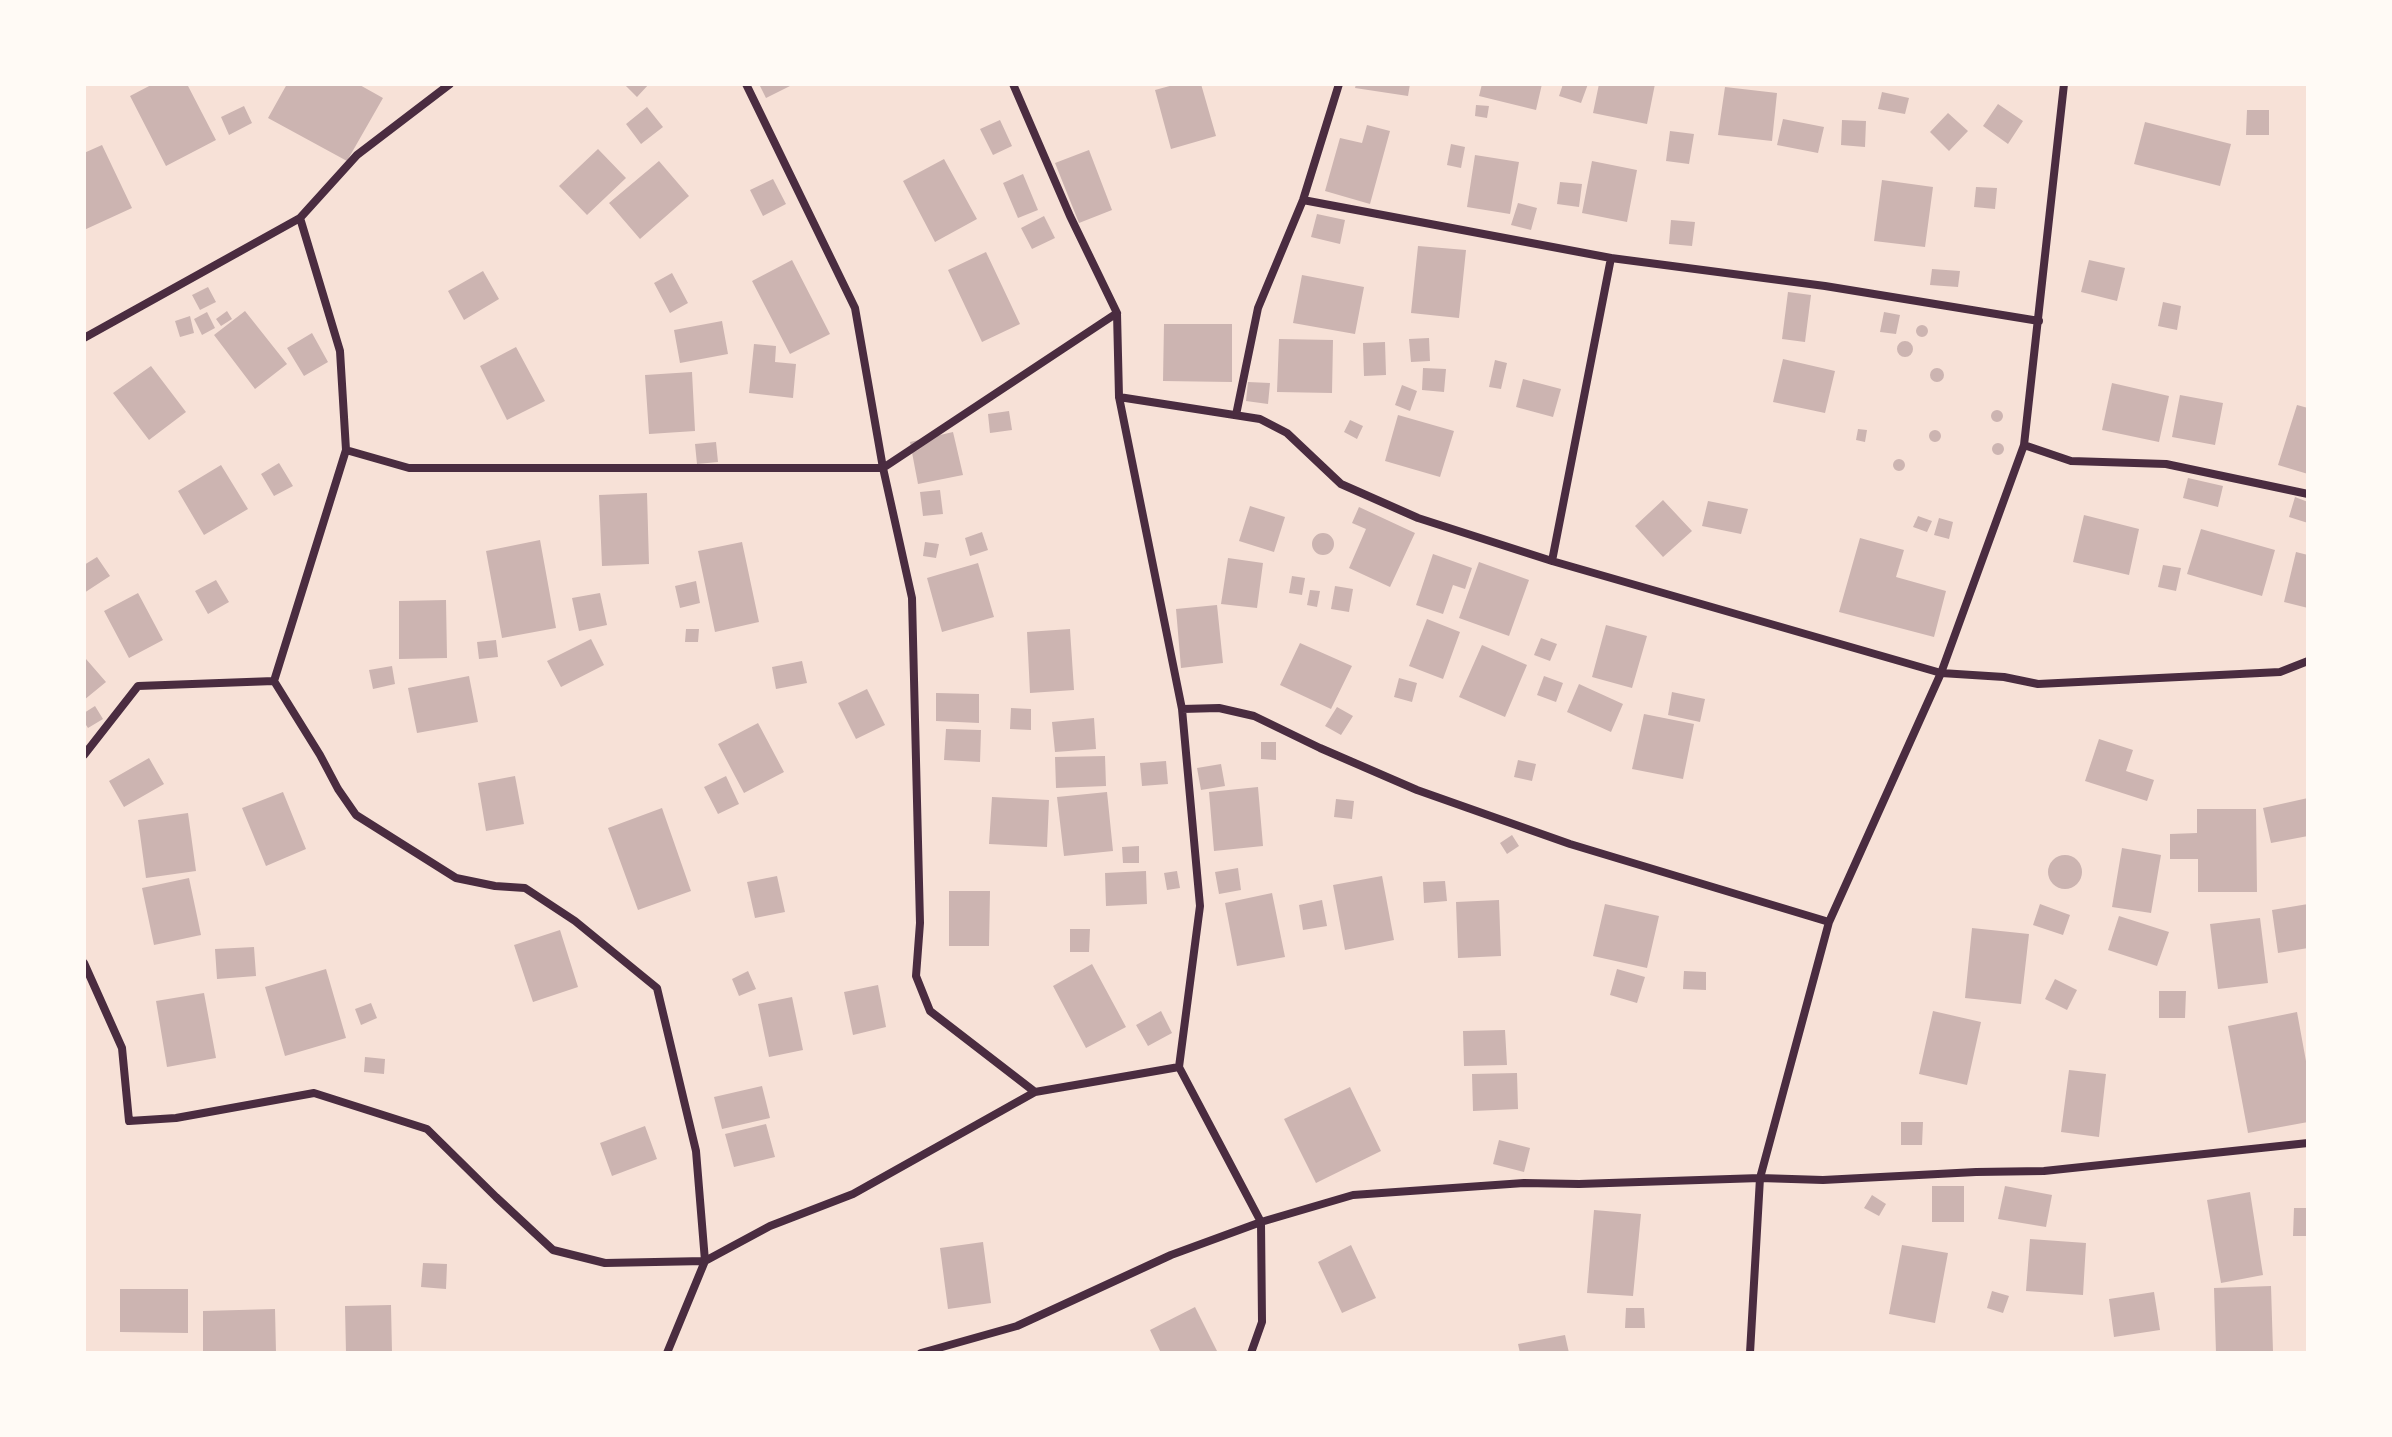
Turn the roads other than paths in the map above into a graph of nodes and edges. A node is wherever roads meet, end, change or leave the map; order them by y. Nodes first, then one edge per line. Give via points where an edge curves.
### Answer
1 (450, 84) edge
2 (746, 84) edge
3 (1013, 84) edge
4 (1339, 84) edge
5 (2064, 84) edge
6 (1303, 200) junction
7 (300, 218) junction
8 (1611, 258) junction
9 (1117, 313) junction
10 (2039, 321) junction
11 (84, 338) edge
12 (1119, 397) junction
13 (1236, 415) junction
14 (2024, 445) junction
15 (346, 450) junction
16 (883, 468) junction
17 (2308, 494) edge
18 (1552, 561) junction
19 (2308, 661) edge
20 (1941, 673) junction
21 (274, 681) junction
22 (1182, 709) junction
23 (84, 755) edge
24 (1829, 922) junction
25 (84, 963) edge
26 (1179, 1067) junction
27 (1035, 1092) junction
28 (2308, 1143) edge
29 (1760, 1178) junction
30 (1261, 1222) junction
31 (705, 1261) junction
32 (667, 1353) edge
33 (921, 1353) edge
34 (1251, 1353) edge
35 (1750, 1353) edge

1 - 7 street via 357,155
2 - 16 street via 855,308
3 - 9 street
4 - 6 street
5 - 10 street
6 - 8 street
6 - 13 street via 1258,308
7 - 11 street
7 - 15 street via 340,351
8 - 10 street
8 - 18 street
9 - 12 street
9 - 16 street
10 - 14 street
12 - 13 street
12 - 22 street
13 - 18 street via 1260,419 1287,433 1341,484 1384,504
14 - 17 street via 2071,461 2166,464
14 - 20 street
15 - 16 street via 409,468
15 - 21 street
16 - 27 street via 912,598 920,923 916,976 930,1011
18 - 20 street
19 - 20 street via 2280,672 2038,684
20 - 24 street
21 - 23 street via 138,686
21 - 31 street via 356,815 456,878 525,888 657,988 696,1151
22 - 24 street via 1219,708 1254,716 1417,790 1570,844
22 - 26 street via 1200,906
24 - 29 street
25 - 31 street via 122,1048 129,1121 176,1118 314,1093 427,1129 553,1250 605,1263
26 - 27 street
26 - 30 street
27 - 31 street via 853,1194 770,1226
28 - 29 street via 2044,1171
29 - 30 street via 1524,1183 1353,1195
29 - 35 street
30 - 33 street via 1171,1255 1017,1326
30 - 34 street via 1262,1322
31 - 32 street

